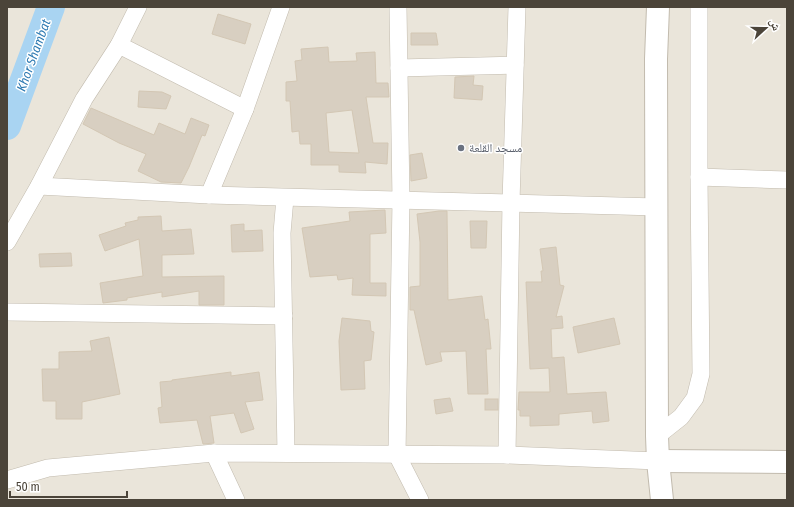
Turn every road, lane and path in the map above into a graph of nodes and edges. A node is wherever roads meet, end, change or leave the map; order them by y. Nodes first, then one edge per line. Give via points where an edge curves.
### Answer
1 (138, 7) edge
2 (281, 7) edge
3 (398, 7) edge
4 (517, 7) edge
5 (658, 7) edge
6 (699, 7) edge
7 (119, 45) junction
8 (515, 66) junction
9 (399, 68) junction
10 (245, 109) junction
11 (699, 178) junction
12 (787, 180) edge
13 (39, 186) junction
14 (209, 195) junction
15 (285, 198) junction
16 (401, 200) junction
17 (511, 202) junction
18 (657, 207) junction
19 (7, 242) edge
20 (7, 312) edge
21 (284, 316) junction
22 (657, 436) junction
23 (214, 453) junction
24 (286, 453) junction
25 (397, 455) junction
26 (507, 455) junction
27 (658, 461) junction
28 (787, 462) edge
29 (7, 480) edge
30 (236, 500) edge
31 (420, 500) edge
32 (662, 500) edge

1 - 7 street
2 - 10 street
3 - 9 street
4 - 8 street
5 - 18 street
6 - 11 street
7 - 10 street
7 - 13 street via 84,99
8 - 9 street
8 - 17 street
9 - 16 street
10 - 14 street
11 - 12 street
11 - 22 street via 701,374 695,398 681,417
13 - 14 street
13 - 19 street
14 - 15 street
15 - 16 street
15 - 21 street via 282,233
16 - 17 street
16 - 25 street
17 - 18 street
17 - 26 street
18 - 22 street
20 - 21 street
21 - 24 street
22 - 27 street
23 - 24 street
23 - 29 street via 48,468
23 - 30 street
24 - 25 street
25 - 26 street
25 - 31 street
26 - 27 street
27 - 28 street
27 - 32 street

